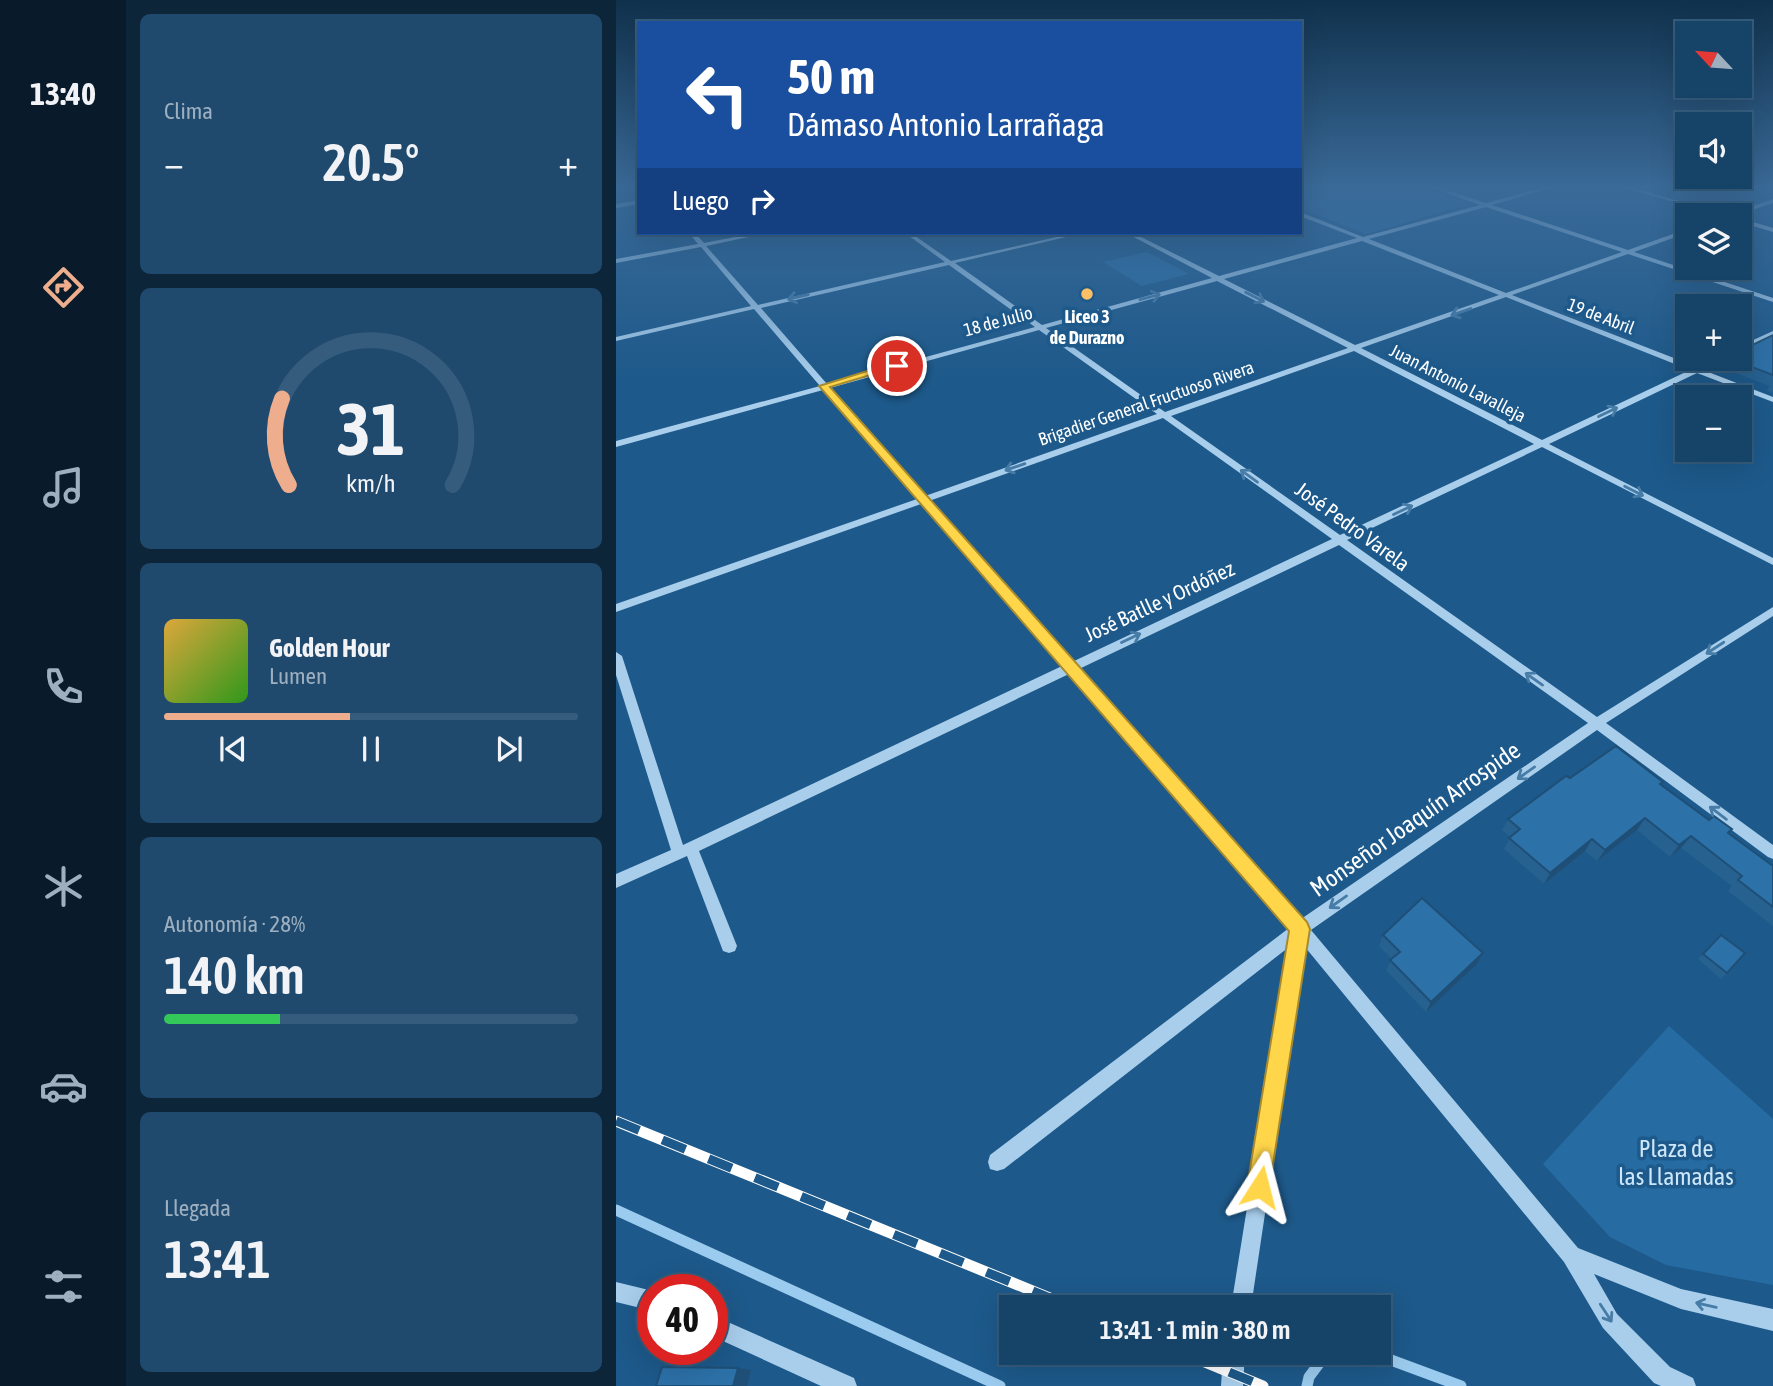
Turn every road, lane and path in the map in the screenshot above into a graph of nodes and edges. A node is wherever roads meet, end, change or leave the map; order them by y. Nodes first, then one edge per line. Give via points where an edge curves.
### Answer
1 (666, 252) edge
2 (708, 252) edge
3 (935, 252) edge
4 (1000, 252) edge
5 (1166, 252) edge
6 (1322, 252) edge
7 (1395, 252) edge
8 (1623, 252) edge
9 (1631, 252) edge
10 (1627, 253) junction
11 (616, 261) edge
12 (951, 263) junction
13 (1219, 279) junction
14 (1507, 296) junction
15 (1773, 300) edge
16 (755, 307) junction
17 (1042, 326) junction
18 (1773, 333) edge
19 (616, 339) edge
20 (1752, 343) edge
21 (1355, 348) junction
22 (1675, 361) edge
23 (1695, 371) edge
24 (1700, 371) edge
25 (824, 386) junction
26 (1773, 400) edge
27 (1166, 415) junction
28 (616, 444) edge
29 (1542, 444) junction
30 (922, 499) junction
31 (1339, 540) junction
32 (1773, 562) edge
33 (616, 608) edge
34 (1773, 611) edge
35 (616, 656) edge
36 (1069, 667) junction
37 (1597, 723) junction
38 (685, 851) junction
39 (1773, 853) edge
40 (616, 881) edge
41 (1300, 929) junction
42 (729, 947) dead end
43 (997, 1162) dead end
44 (1571, 1255) junction
45 (616, 1292) edge
46 (1243, 1295) edge
47 (637, 1297) edge
48 (1773, 1320) edge
49 (728, 1332) edge
50 (1233, 1365) edge
51 (846, 1386) edge
52 (1232, 1386) edge
53 (1685, 1386) edge

1 - 11 street
2 - 16 street
3 - 12 street, José Pedro Varela
4 - 12 street
5 - 13 street, Juan Antonio Lavalleja
6 - 13 street, 18 de Julio
7 - 14 street, 19 de Abril
8 - 10 street
9 - 10 street, Brigadier General Fructuoso Rivera
10 - 14 street, Brigadier General Fructuoso Rivera
10 - 15 street
12 -> 16 street
12 - 17 street, José Pedro Varela
17 -> 13 street, 18 de Julio
13 -> 21 street, Juan Antonio Lavalleja
14 -> 21 street, Brigadier General Fructuoso Rivera
14 - 22 street, 19 de Abril
16 - 19 street
16 - 25 street
17 - 25 street, 18 de Julio
17 - 27 street, José Pedro Varela
18 - 20 street
21 - 27 street, Brigadier General Fructuoso Rivera
21 - 29 street, Juan Antonio Lavalleja
29 -> 23 street, José Batlle y Ordóñez
24 - 26 street, 19 de Abril
25 - 28 street, 18 de Julio
25 - 30 street
27 -> 30 street, Brigadier General Fructuoso Rivera
31 -> 27 street, José Pedro Varela
31 -> 29 street, José Batlle y Ordóñez
29 -> 32 street, Juan Antonio Lavalleja
30 - 33 street, Brigadier General Fructuoso Rivera
30 - 36 street
36 -> 31 street, José Batlle y Ordóñez
37 -> 31 street, José Pedro Varela
34 -> 37 street, Monseñor Joaquín Arrospide
35 - 38 street
36 - 38 street, José Batlle y Ordóñez
36 - 41 street
39 -> 37 street, José Pedro Varela
37 -> 41 street, Monseñor Joaquín Arrospide
38 - 40 street, José Batlle y Ordóñez
38 - 42 street
41 - 43 street, Monseñor Joaquín Arrospide
41 - 44 street
41 - 46 street
48 -> 44 street via 1681,1299
44 -> 53 street via 1610,1321 1662,1375
45 - 47 street
49 - 51 street
50 - 52 street

